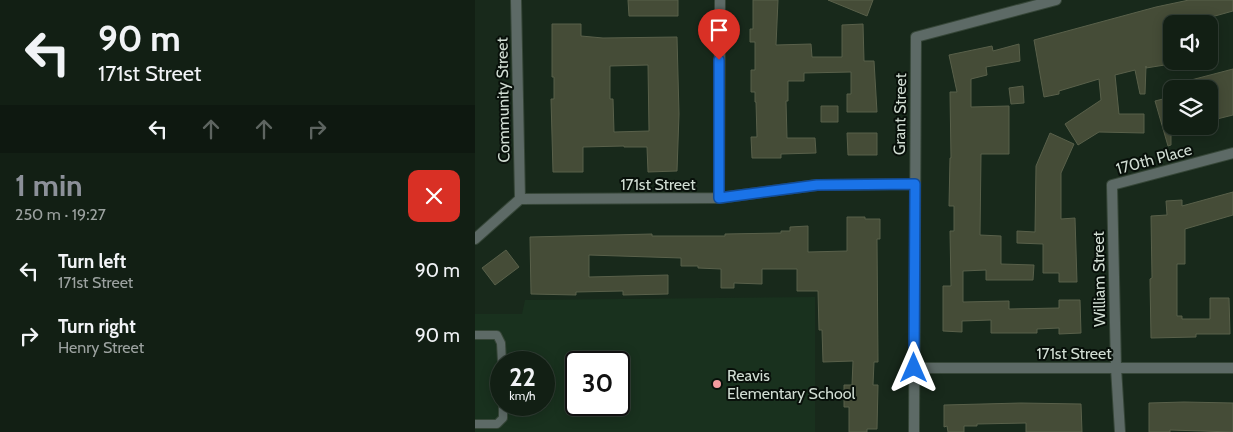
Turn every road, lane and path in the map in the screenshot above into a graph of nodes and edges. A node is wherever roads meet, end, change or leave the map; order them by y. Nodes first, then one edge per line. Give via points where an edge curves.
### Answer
1 (516, 0) edge
2 (719, 0) edge
3 (1056, 0) edge
4 (1233, 153) edge
5 (915, 184) junction
6 (1112, 186) joint
7 (719, 198) junction
8 (520, 199) junction
9 (475, 239) edge
10 (475, 335) edge
11 (501, 351) edge
12 (914, 368) junction
13 (1115, 368) junction
14 (1233, 368) edge
15 (503, 416) edge
16 (475, 424) edge
17 (914, 432) edge
18 (1119, 432) edge

1 - 8 street, Community Street
2 - 7 street
3 - 5 street, Grant Street via 916,37
4 - 6 street, 170th Place
5 - 7 street, 171st Street via 817,185
5 - 12 street, Grant Street
6 - 13 street, William Street
7 - 8 street, 171st Street
8 - 9 street
10 - 11 lane via 497,335
12 - 13 street, 171st Street
12 - 17 street, Grant Street
13 - 14 street, 171st Street
13 - 18 street, William Street
15 - 16 lane via 497,424

